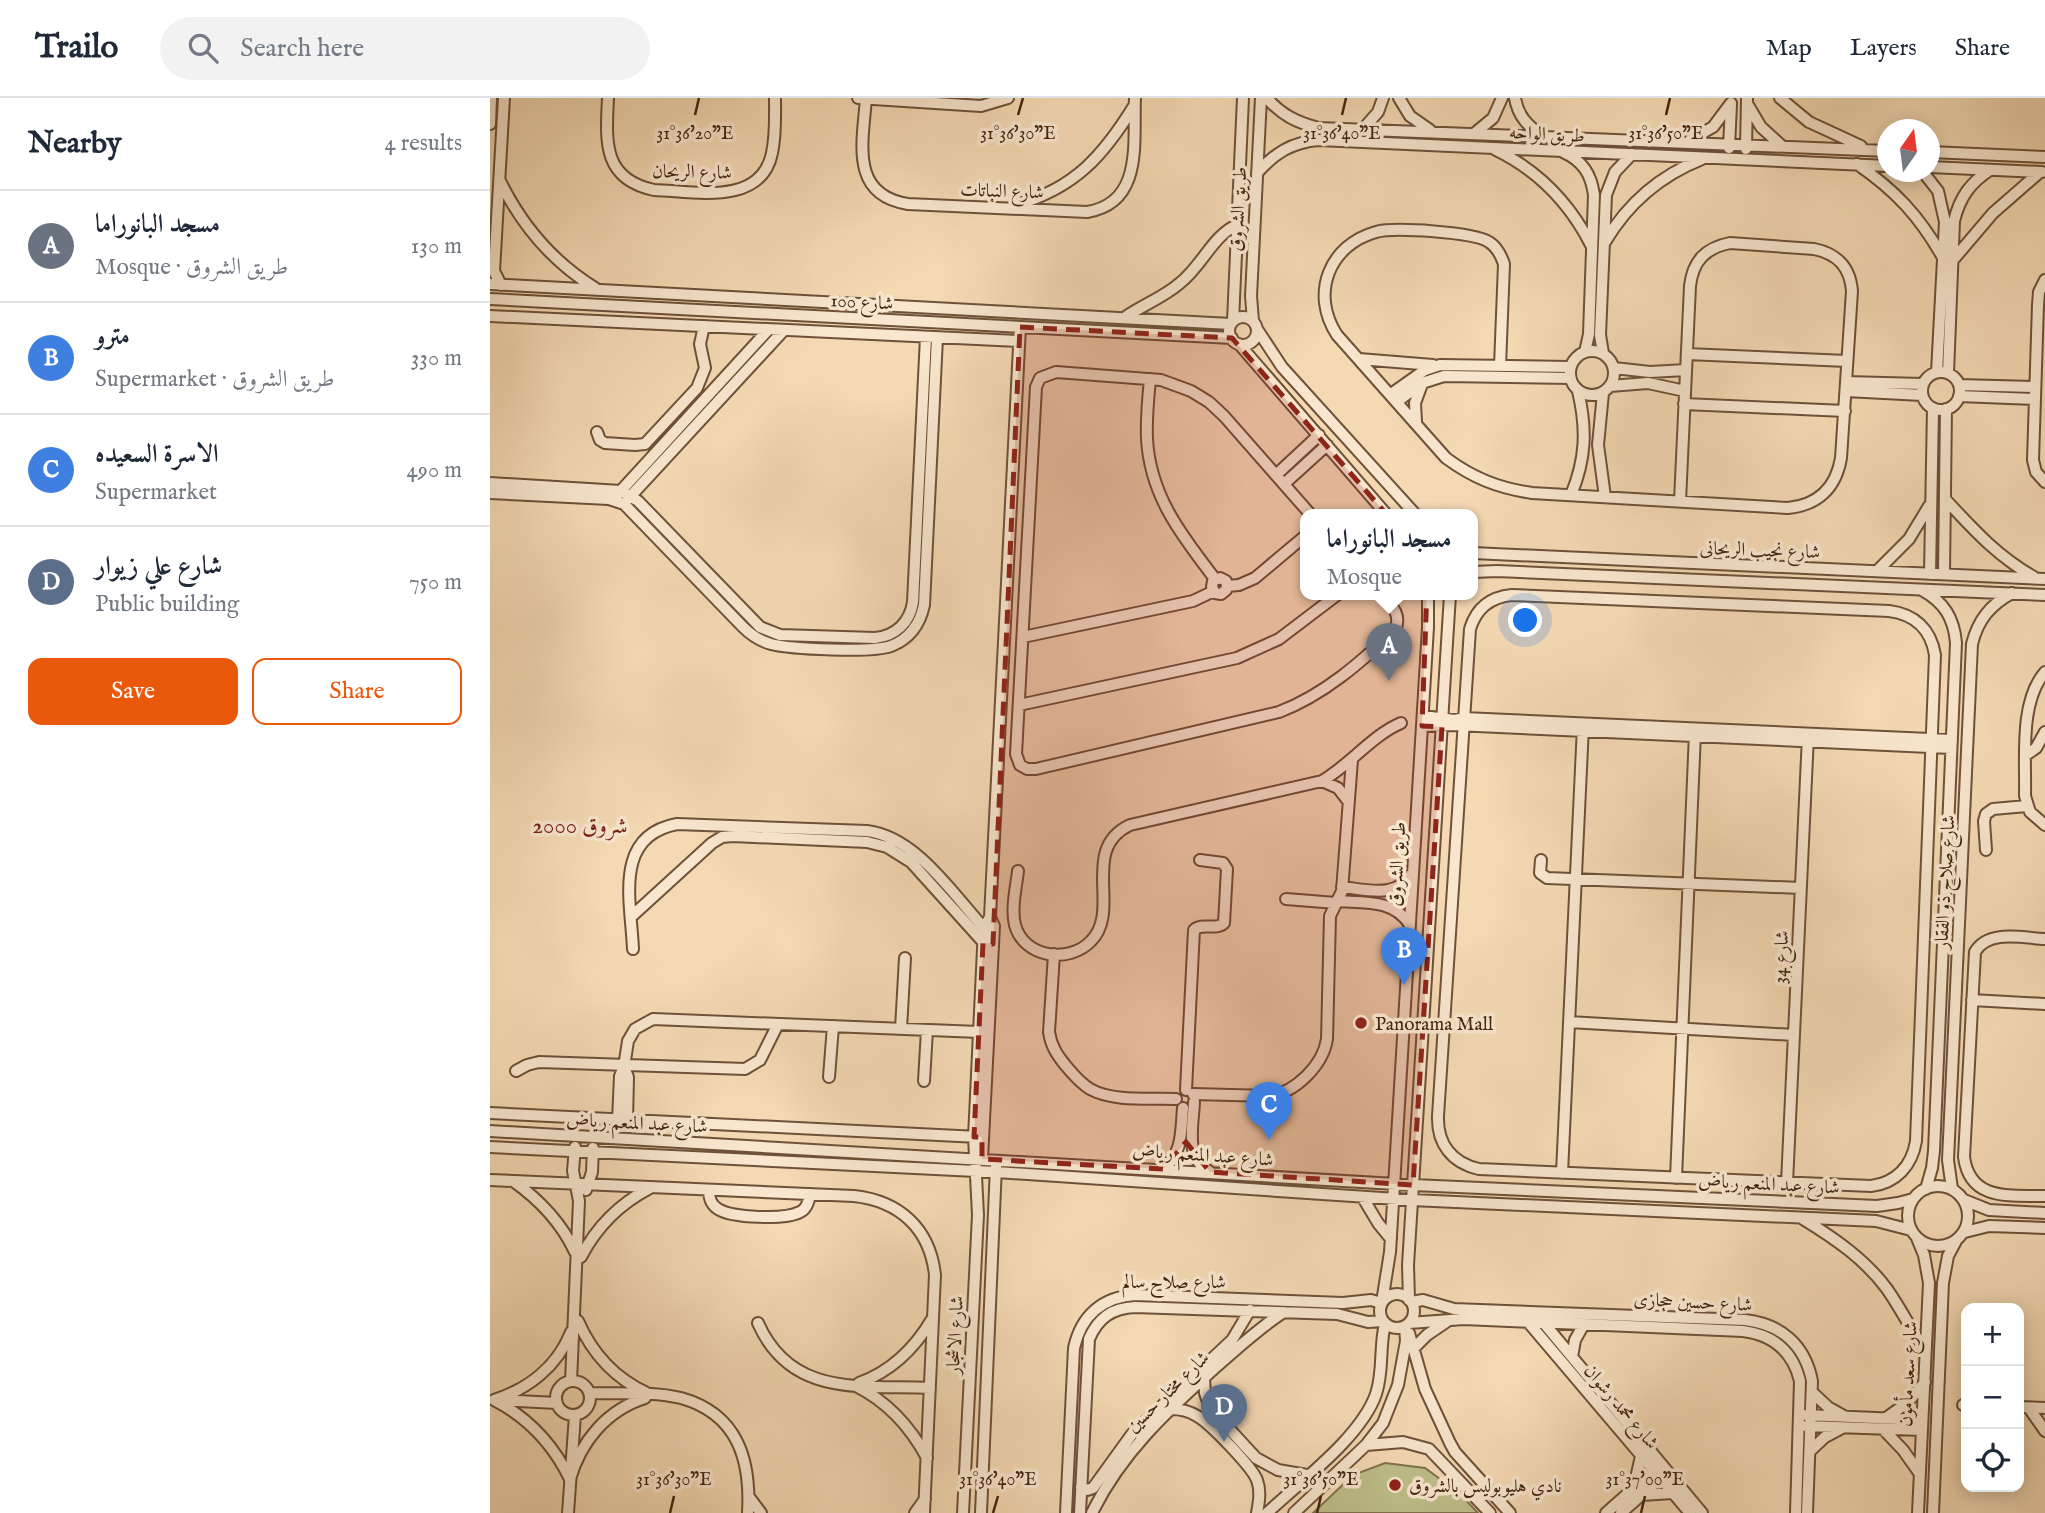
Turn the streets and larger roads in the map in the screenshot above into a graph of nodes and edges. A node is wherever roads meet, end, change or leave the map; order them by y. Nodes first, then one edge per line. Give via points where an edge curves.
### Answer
1 (491, 98) edge
2 (504, 98) edge
3 (512, 98) edge
4 (608, 98) edge
5 (775, 98) edge
6 (858, 98) edge
7 (866, 98) edge
8 (1008, 98) edge
9 (1243, 98) edge
10 (1261, 98) edge
11 (1267, 98) edge
12 (1383, 98) edge
13 (1399, 98) edge
14 (1502, 98) edge
15 (1515, 98) edge
16 (1780, 98) edge
17 (918, 100) edge
18 (1731, 100) edge
19 (1135, 101) edge
20 (1747, 101) edge
21 (503, 110) junction
22 (490, 124) edge
23 (1332, 128) junction
24 (1364, 128) junction
25 (1432, 131) junction
26 (1461, 132) junction
27 (1475, 133) junction
28 (1542, 136) junction
29 (1568, 137) junction
30 (1332, 141) junction
31 (1686, 142) junction
32 (1729, 144) junction
33 (1746, 145) junction
34 (1782, 146) junction
35 (1461, 147) junction
36 (1490, 148) junction
37 (1870, 150) junction
38 (1877, 150) edge
39 (1564, 151) junction
40 (1940, 152) edge
41 (1632, 154) junction
42 (1705, 157) junction
43 (2045, 157) edge
44 (1728, 158) junction
45 (1745, 159) junction
46 (1857, 164) junction
47 (1877, 165) edge
48 (1940, 168) edge
49 (1990, 170) junction
50 (2043, 172) edge
51 (1257, 173) junction
52 (500, 180) junction
53 (1931, 182) edge
54 (1006, 207) junction
55 (1237, 225) junction
56 (1597, 249) junction
57 (1947, 259) junction
58 (492, 266) edge
59 (2045, 280) edge
60 (496, 284) edge
61 (551, 287) junction
62 (597, 290) junction
63 (490, 299) edge
64 (550, 302) junction
65 (490, 316) edge
66 (1124, 318) junction
67 (1232, 323) junction
68 (1255, 325) junction
69 (704, 326) junction
70 (1020, 327) junction
71 (768, 330) junction
72 (784, 330) junction
73 (931, 337) junction
74 (1019, 341) junction
75 (1236, 341) junction
76 (1585, 352) junction
77 (1603, 354) junction
78 (1687, 354) junction
79 (1359, 359) junction
80 (1847, 361) junction
81 (1440, 365) junction
82 (1500, 366) junction
83 (1614, 368) junction
84 (2040, 368) edge
85 (1686, 370) junction
86 (1570, 372) junction
87 (1942, 373) junction
88 (1150, 379) junction
89 (1422, 383) junction
90 (1846, 387) junction
91 (1607, 389) junction
92 (1923, 390) junction
93 (1578, 391) junction
94 (1685, 391) junction
95 (1959, 391) junction
96 (2034, 393) junction
97 (689, 398) junction
98 (1394, 398) junction
99 (1684, 404) junction
100 (1933, 408) junction
101 (1946, 409) junction
102 (702, 410) junction
103 (1845, 411) junction
104 (2039, 418) edge
105 (1417, 425) junction
106 (661, 429) junction
107 (597, 432) dead end
108 (1318, 435) junction
109 (670, 439) junction
110 (1327, 445) junction
111 (1276, 475) junction
112 (2045, 482) edge
113 (490, 483) edge
114 (1284, 484) junction
115 (511, 489) junction
116 (490, 493) edge
117 (1571, 495) junction
118 (1605, 497) junction
119 (622, 498) junction
120 (1945, 499) junction
121 (1680, 500) junction
122 (1931, 500) junction
123 (1306, 509) edge
124 (1382, 509) edge
125 (1411, 509) edge
126 (1300, 540) edge
127 (1478, 553) edge
128 (1516, 556) junction
129 (1641, 561) junction
130 (1877, 571) junction
131 (1478, 572) edge
132 (1517, 572) junction
133 (1930, 574) junction
134 (1944, 574) junction
135 (1641, 577) junction
136 (1215, 579) junction
137 (2041, 579) edge
138 (1227, 586) junction
139 (1922, 590) junction
140 (1213, 592) junction
141 (2012, 593) junction
142 (2045, 595) edge
143 (1330, 600) edge
144 (1386, 600) edge
145 (1428, 600) edge
146 (1450, 600) edge
147 (1023, 637) junction
148 (2045, 672) edge
149 (1955, 674) junction
150 (1971, 674) junction
151 (1019, 705) junction
152 (1423, 721) junction
153 (1442, 722) junction
154 (1464, 722) junction
155 (1401, 723) dead end
156 (1583, 727) junction
157 (2045, 732) edge
158 (1696, 733) junction
159 (1808, 738) junction
160 (1931, 743) junction
161 (1952, 744) junction
162 (2026, 755) junction
163 (1352, 760) junction
164 (1322, 781) junction
165 (1348, 801) junction
166 (2027, 806) junction
167 (1949, 821) junction
168 (1964, 821) junction
169 (2045, 825) edge
170 (748, 831) junction
171 (2045, 833) edge
172 (1986, 850) dead end
173 (1200, 860) dead end
174 (1541, 860) dead end
175 (1018, 871) dead end
176 (1413, 872) junction
177 (1576, 880) junction
178 (1689, 884) junction
179 (1342, 887) junction
180 (1801, 888) junction
181 (1286, 899) dead end
182 (1336, 902) junction
183 (632, 916) junction
184 (1410, 925) junction
185 (989, 928) junction
186 (2045, 939) edge
187 (988, 944) junction
188 (634, 948) dead end
189 (1054, 954) junction
190 (905, 958) dead end
191 (1972, 1000) junction
192 (2045, 1004) edge
193 (1569, 1022) junction
194 (778, 1024) junction
195 (833, 1026) junction
196 (1682, 1028) junction
197 (901, 1029) junction
198 (927, 1030) junction
199 (979, 1032) junction
200 (1794, 1035) junction
201 (624, 1067) junction
202 (516, 1071) dead end
203 (829, 1077) dead end
204 (924, 1082) dead end
205 (1191, 1095) junction
206 (1180, 1104) junction
207 (490, 1113) edge
208 (622, 1120) junction
209 (490, 1131) edge
210 (575, 1135) junction
211 (593, 1136) junction
212 (978, 1137) junction
213 (490, 1147) edge
214 (574, 1151) junction
215 (593, 1152) junction
216 (978, 1159) junction
217 (996, 1160) junction
218 (1932, 1168) junction
219 (1159, 1169) junction
220 (1948, 1169) junction
221 (975, 1172) junction
222 (996, 1172) junction
223 (1210, 1172) junction
224 (1562, 1173) junction
225 (1244, 1174) junction
226 (1676, 1178) junction
227 (490, 1180) edge
228 (513, 1181) junction
229 (1154, 1183) junction
230 (1787, 1183) junction
231 (576, 1184) junction
232 (1395, 1184) junction
233 (588, 1185) junction
234 (1413, 1185) junction
235 (651, 1187) junction
236 (1244, 1188) junction
237 (1926, 1188) junction
238 (709, 1189) junction
239 (1952, 1189) junction
240 (810, 1194) junction
241 (1639, 1195) junction
242 (2045, 1196) edge
243 (1363, 1198) junction
244 (1394, 1199) junction
245 (1913, 1199) junction
246 (1412, 1200) junction
247 (1964, 1200) junction
248 (1892, 1205) junction
249 (1639, 1209) junction
250 (1985, 1209) junction
251 (2045, 1213) edge
252 (1800, 1217) junction
253 (1892, 1223) junction
254 (1984, 1226) junction
255 (2045, 1228) edge
256 (1965, 1232) junction
257 (1914, 1234) junction
258 (1391, 1239) junction
259 (1956, 1241) junction
260 (579, 1256) junction
261 (1927, 1264) junction
262 (1946, 1264) junction
263 (1410, 1301) junction
264 (1382, 1302) junction
265 (1227, 1310) junction
266 (1250, 1310) junction
267 (1285, 1312) junction
268 (933, 1316) junction
269 (1452, 1319) junction
270 (1537, 1319) junction
271 (1384, 1322) junction
272 (576, 1323) junction
273 (758, 1323) dead end
274 (1584, 1324) junction
275 (1407, 1325) junction
276 (1237, 1334) junction
277 (1413, 1349) junction
278 (1926, 1353) junction
279 (1572, 1357) junction
280 (1205, 1378) junction
281 (573, 1382) junction
282 (1925, 1382) junction
283 (853, 1385) junction
284 (930, 1388) junction
285 (589, 1393) junction
286 (1813, 1393) junction
287 (652, 1395) junction
288 (492, 1400) edge
289 (556, 1403) junction
290 (2024, 1408) edge
291 (2045, 1408) edge
292 (1171, 1409) junction
293 (572, 1415) junction
294 (1805, 1420) junction
295 (1845, 1422) junction
296 (1884, 1424) junction
297 (1922, 1425) junction
298 (2045, 1431) edge
299 (1450, 1443) junction
300 (1366, 1445) junction
301 (1810, 1451) junction
302 (1437, 1455) junction
303 (1641, 1456) junction
304 (927, 1459) junction
305 (1661, 1471) junction
306 (1920, 1474) junction
307 (1307, 1475) junction
308 (570, 1479) junction
309 (1081, 1487) junction
310 (1638, 1492) junction
311 (1673, 1493) junction
312 (749, 1497) junction
313 (925, 1499) junction
314 (568, 1513) edge
315 (748, 1513) edge
316 (761, 1513) edge
317 (915, 1513) edge
318 (924, 1513) edge
319 (963, 1513) edge
320 (981, 1513) edge
321 (1066, 1513) edge
322 (1080, 1513) edge
323 (1092, 1513) edge
324 (1257, 1513) edge
325 (1267, 1513) edge
326 (1294, 1513) edge
327 (1490, 1513) edge
328 (1510, 1513) edge
329 (1606, 1513) edge
330 (1621, 1513) edge
331 (1690, 1513) edge
332 (1702, 1513) edge
333 (1796, 1513) edge
334 (1807, 1513) edge
335 (1918, 1513) edge
336 (1933, 1513) edge

1 - 22 street
2 - 21 street
3 - 21 street
4 - 5 street, شارع الريحان via 607,144 622,175 654,190 724,193 753,183 768,166 774,145
6 - 7 street
7 - 17 street
7 - 54 street, شارع النباتات via 862,159 869,181 885,197 908,204
8 - 17 street via 981,106
9 - 55 street, طريق الشروق
10 - 51 street, طريق الشروق
11 - 23 street, طريق الواحه via 1306,125
12 - 24 street
13 - 25 street via 1410,116
14 - 27 street via 1493,118
15 - 28 street via 1524,121
16 - 37 street via 1818,127
18 - 31 street via 1713,127
18 - 32 street
19 - 54 street via 1110,143 1082,172 1047,194
19 - 54 street, شارع النباتات via 1132,170 1126,188 1114,202 1087,212
20 - 33 street
20 - 34 street via 1762,127
21 - 52 street
23 - 24 street, طريق الواحه
23 - 30 street
24 - 25 street, طريق الواحه
25 - 26 street, طريق الواحه
26 - 27 street, طريق الواحه
26 - 35 street
27 - 28 street, طريق الواحه
28 - 29 street, طريق الواحه
29 - 31 street, طريق الواحه
29 - 39 street
30 - 35 street, طريق الواحه
30 - 51 street, طريق الواحه via 1287,147
31 - 32 street, طريق الواحه
32 - 33 street, طريق الواحه
32 - 44 street
33 - 34 street, طريق الواحه
33 - 45 street
34 - 37 street, طريق الواحه
35 - 36 street, طريق الواحه
36 - 39 street, طريق الواحه
36 - 56 street via 1512,158 1550,187
37 - 38 street, طريق الواحه
39 - 41 street, طريق الواحه
39 - 56 street via 1585,167 1592,181
40 - 43 street
41 - 42 street, طريق الواحه
41 - 56 street via 1609,183
42 - 44 street, طريق الواحه
42 - 56 street via 1645,191
44 - 45 street, طريق الواحه
45 - 46 street, طريق الواحه
46 - 47 street, طريق الواحه
46 - 57 street via 1907,205
48 - 49 street
49 - 50 street
49 - 57 street via 1966,191 1958,205
50 - 57 street
51 - 68 street, طريق الشروق via 1251,296
52 - 58 street
52 - 62 street via 540,242
53 - 57 street via 1943,206
55 - 66 street via 1219,236 1179,285
55 - 67 street, طريق الشروق
56 - 76 street
56 - 77 street
57 - 87 street
58 - 60 street
59 - 84 street via 2039,292
60 - 61 street, شارع 100
61 - 62 street, شارع 100
61 - 64 street
62 - 66 street, شارع 100
63 - 64 street, شارع 100
64 - 70 street, شارع 100
65 - 69 street
66 - 67 street, شارع 100
67 - 68 street via 1241,317
67 - 75 street via 1229,331
68 - 75 street via 1252,341
68 - 125 street via 1282,367
69 - 71 street
69 - 97 street via 699,344 704,374
70 - 74 street
70 - 75 street, شارع 100
71 - 72 street
71 - 102 street
72 - 73 street
72 - 102 street
73 - 74 street
73 - 119 street via 925,473 912,607 896,631 874,638 780,635 760,627
74 - 185 street
75 - 108 street
76 - 77 street
76 - 86 street via 1573,360
77 - 83 street
78 - 80 street
78 - 80 street via 1692,274 1706,252 1730,243 1814,249 1827,252 1846,267 1852,291
78 - 85 street
79 - 81 street
79 - 82 street via 1328,322 1323,307 1327,277 1346,247 1378,231 1396,230 1480,237 1499,253 1505,276
79 - 98 street
80 - 90 street
81 - 82 street
81 - 98 street via 1425,370
82 - 86 street
83 - 85 street via 1650,373
83 - 91 street
84 - 96 street
85 - 94 street
86 - 89 street via 1456,375
86 - 93 street
87 - 92 street via 1926,379
87 - 95 street via 1953,376
88 - 111 street via 1181,386 1209,402
88 - 136 street via 1147,438 1154,481 1171,521
88 - 147 street via 1056,372 1037,382
89 - 98 street
89 - 105 street via 1415,403
90 - 92 street
90 - 103 street
91 - 93 street via 1591,396
91 - 94 street via 1648,383
91 - 118 street via 1598,445
92 - 100 street
93 - 117 street via 1584,455
94 - 99 street
95 - 96 street
95 - 101 street via 1954,405
96 - 104 street
97 - 102 street
97 - 106 street
98 - 105 street
99 - 103 street
99 - 121 street
100 - 101 street
100 - 122 street
101 - 120 street
102 - 109 street
102 - 119 street
103 - 121 street via 1839,471 1834,484 1814,502 1788,508
104 - 112 street via 2033,460
105 - 117 street via 1446,457 1486,483 1508,490
106 - 107 street via 638,446 603,442
106 - 109 street
108 - 110 street
108 - 111 street
109 - 119 street
110 - 114 street
110 - 124 street
111 - 114 street
113 - 115 street
114 - 123 street
115 - 116 street
115 - 119 street
117 - 118 street
118 - 121 street
120 - 134 street
120 - 137 street via 1988,545 2011,564
122 - 130 street via 1909,539
122 - 133 street
126 - 138 street via 1255,578
127 - 128 street, شارع نجيب الريحانى
128 - 129 street, شارع نجيب الريحانى
128 - 132 street
129 - 130 street, شارع نجيب الريحانى
129 - 135 street
130 - 133 street, شارع نجيب الريحانى
131 - 132 street, شارع نجيب الريحانى
132 - 135 street, شارع نجيب الريحانى
133 - 134 street, شارع نجيب الريحانى
134 - 137 street, شارع نجيب الريحانى
135 - 139 street, شارع نجيب الريحانى
136 - 138 street via 1222,579
136 - 140 street
138 - 140 street via 1221,594
139 - 141 street, شارع نجيب الريحانى
139 - 149 street, شارع صلاح ذو الفقار via 1951,617
140 - 147 street via 1194,601
141 - 142 street, شارع نجيب الريحانى
141 - 150 street, شارع صلاح ذو الفقار via 1981,619 1972,645
143 - 151 street via 1279,639 1237,659
144 - 151 street via 1396,612 1395,630 1340,677 1279,712 1031,769 1020,765 1017,758
145 - 152 street, طريق الشروق
146 - 153 street, طريق الشروق
147 - 151 street
148 - 162 street via 2029,702
149 - 150 street
149 - 161 street, شارع صلاح ذو الفقار
150 - 168 street, شارع صلاح ذو الفقار
152 - 153 street
152 - 176 street, طريق الشروق
153 - 154 street
153 - 234 street, طريق الشروق
154 - 156 street
154 - 160 street via 1472,622 1485,605 1504,596 1863,610 1906,614 1930,638 1935,655
154 - 224 street via 1439,1135 1447,1151 1470,1167
155 - 163 street
156 - 158 street
156 - 177 street
157 - 162 street
158 - 159 street
158 - 178 street
159 - 160 street
159 - 180 street, شارع 34
160 - 161 street
160 - 230 street via 1912,1156 1899,1175 1878,1185
161 - 167 street, شارع صلاح ذو الفقار
162 - 166 street
163 - 164 street
163 - 165 street
164 - 165 street via 1338,788
164 - 189 street via 1124,828 1106,849 1098,932 1080,950
165 - 179 street
166 - 169 street
166 - 172 street via 1993,809 1986,814
167 - 168 street
167 - 218 street, شارع صلاح ذو الفقار
168 - 220 street, شارع صلاح ذو الفقار
169 - 171 street
170 - 183 street via 716,840
170 - 183 street via 677,824 645,838 631,866
170 - 185 street via 867,831 891,836 918,854
170 - 187 street via 867,842 894,850 911,862
173 - 205 street via 1227,867 1224,921 1219,927 1194,930
174 - 177 street via 1543,876
175 - 189 street via 1016,929 1034,949
176 - 179 street via 1402,886 1390,891
176 - 184 street, طريق الشروق
177 - 178 street
177 - 193 street
178 - 180 street
178 - 196 street
179 - 182 street
180 - 200 street, شارع 34
181 - 182 street
182 - 184 street via 1387,905 1403,914
182 - 205 street via 1330,916 1327,1039 1317,1065 1275,1095
183 - 188 street
184 - 232 street, طريق الشروق
185 - 187 street
186 - 191 street via 1994,937 1983,942 1974,958
187 - 199 street
187 - 212 street
189 - 206 street via 1049,1032 1058,1056 1098,1093
190 - 197 street
191 - 192 street
191 - 242 street via 1965,1166 1973,1181 1988,1192
193 - 196 street
193 - 224 street
194 - 195 street
194 - 201 street via 760,1060 745,1069
194 - 201 street via 653,1019 640,1024 631,1035
195 - 197 street
195 - 203 street
196 - 200 street
196 - 226 street
197 - 198 street
198 - 199 street
198 - 204 street
199 - 212 street
200 - 230 street, شارع 34
201 - 202 street via 539,1062
201 - 208 street via 620,1076
205 - 206 street via 1188,1108
205 - 206 street via 1180,1091
205 - 223 street via 1193,1153
206 - 219 street via 1178,1152
207 - 208 street
208 - 212 street
209 - 210 street, شارع عبد المنعم رياض
210 - 211 street, شارع عبد المنعم رياض
210 - 214 street
211 - 215 street
211 - 216 street, شارع عبد المنعم رياض
212 - 216 street, شارع الاشجار
213 - 214 street, شارع عبد المنعم رياض
214 - 215 street, شارع عبد المنعم رياض
214 - 231 street
215 - 221 street, شارع عبد المنعم رياض
215 - 233 street
216 - 217 street, شارع عبد المنعم رياض
216 - 221 street, شارع الاشجار
217 - 219 street, شارع عبد المنعم رياض
217 - 222 street, شارع الاشجار
218 - 220 street
218 - 237 street, شارع صلاح ذو الفقار
219 - 223 street, شارع عبد المنعم رياض
219 - 229 street
220 - 239 street, شارع صلاح ذو الفقار
221 - 222 street, شارع عبد المنعم رياض
221 - 319 street, شارع الاشجار via 978,1215
222 - 229 street, شارع عبد المنعم رياض
222 - 320 street, شارع الاشجار
223 - 225 street, شارع عبد المنعم رياض
224 - 226 street
225 - 232 street, شارع عبد المنعم رياض
225 - 236 street
226 - 230 street
227 - 228 street
228 - 231 street
228 - 260 street via 546,1208
229 - 236 street, شارع عبد المنعم رياض
231 - 233 street
231 - 260 street
232 - 234 street, شارع عبد المنعم رياض
232 - 244 street, طريق الشروق
233 - 235 street
233 - 260 street
234 - 241 street, شارع عبد المنعم رياض
234 - 246 street, طريق الشروق
235 - 238 street
235 - 260 street via 615,1211
236 - 243 street, شارع عبد المنعم رياض
237 - 239 street
237 - 245 street
238 - 240 street
238 - 240 street via 710,1200 718,1209 752,1216 798,1213 806,1207
239 - 247 street
240 - 268 street via 869,1197 911,1219 933,1260
241 - 248 street, شارع عبد المنعم رياض
241 - 249 street
243 - 244 street, شارع عبد المنعم رياض
243 - 258 street
244 - 246 street, شارع عبد المنعم رياض
244 - 258 street, طريق الشروق
245 - 248 street, شارع عبد المنعم رياض
245 - 257 street via 1908,1217
246 - 249 street, شارع عبد المنعم رياض
246 - 263 street, طريق الشروق
247 - 250 street
247 - 256 street via 1969,1219
248 - 253 street
249 - 252 street, شارع عبد المنعم رياض
250 - 251 street
250 - 254 street
252 - 253 street, شارع عبد المنعم رياض
252 - 278 street via 1867,1266 1887,1289
253 - 257 street, شارع عبد المنعم رياض
254 - 255 street
254 - 256 street
256 - 259 street
257 - 259 street via 1936,1247
257 - 261 street, شارع سعد مأمون
258 - 264 street, طريق الشروق
259 - 262 street, شارع سعد مأمون
260 - 272 street
261 - 262 street
261 - 278 street, شارع سعد مأمون
262 - 336 street, شارع سعد مأمون
263 - 264 street via 1395,1294
263 - 270 street, شارع حسين حجازى
263 - 275 street via 1414,1312
264 - 271 street
264 - 321 street, شارع صلاح سالم via 1135,1294 1099,1306 1082,1324 1074,1348
265 - 266 street, شارع صلاح سالم
265 - 276 street
265 - 309 street, شارع صلاح سالم via 1123,1307 1101,1319 1088,1339
266 - 267 street, شارع صلاح سالم
266 - 276 street, شارع مختار حسين
267 - 271 street, شارع صلاح سالم via 1344,1314
267 - 280 street, شارع مختار حسين
268 - 283 street via 900,1359
268 - 284 street
269 - 270 street, شارع حسين حجازى
269 - 275 street, شارع حسين حجازى
269 - 277 street
270 - 274 street, شارع حسين حجازى
270 - 279 street, شارع محمد رشوان
270 - 286 street, شارع حسين حجازى via 1757,1321 1780,1330 1798,1347 1810,1369
270 - 303 street, شارع محمد رشوان
271 - 275 street via 1395,1328
271 - 307 street via 1380,1381 1370,1408 1352,1433
272 - 281 street
272 - 287 street via 607,1366
272 - 288 street via 561,1352 542,1374 519,1390
273 - 283 street via 772,1350 795,1370 824,1382
274 - 279 street
274 - 294 street, شارع حسين حجازى via 1744,1331 1766,1336 1785,1350 1797,1370
275 - 277 street
275 - 300 street via 1395,1395 1384,1423
276 - 309 street, شارع مختار حسين via 1145,1419 1091,1489
277 - 299 street via 1424,1388
278 - 282 street, شارع سعد مأمون
279 - 305 street, شارع محمد رشوان
280 - 292 street, شارع مختار حسين
280 - 307 street via 1210,1408 1256,1458 1278,1470
281 - 285 street
281 - 289 street via 559,1389
282 - 296 street
282 - 297 street, شارع سعد مأمون
283 - 284 street
283 - 304 street via 897,1415
284 - 304 street
285 - 287 street
285 - 293 street via 587,1407
286 - 294 street, شارع حسين حجازى
286 - 295 street
287 - 308 street via 604,1422 586,1443
287 - 312 street via 693,1402 728,1428 743,1454
288 - 289 street
288 - 308 street via 544,1437
289 - 293 street
290 - 291 street
290 - 298 street
292 - 323 street, شارع مختار حسين via 1125,1458
292 - 324 street via 1202,1419 1248,1465 1259,1490
293 - 308 street
294 - 295 street
294 - 301 street, شارع حسين حجازى
294 - 333 street, شارع حسين حجازى
295 - 296 street
295 - 301 street
296 - 297 street
296 - 306 street
297 - 306 street, شارع سعد مأمون
299 - 302 street
299 - 328 street
300 - 302 street via 1412,1443
300 - 326 street
301 - 334 street, شارع حسين حجازى
302 - 327 street
303 - 305 street, شارع محمد رشوان
303 - 310 street
304 - 313 street
305 - 310 street
305 - 311 street, شارع محمد رشوان
305 - 332 street, شارع محمد رشوان
306 - 335 street, شارع سعد مأمون
307 - 325 street
308 - 314 street
309 - 322 street, شارع صلاح سالم
310 - 311 street
310 - 329 street
310 - 330 street
311 - 331 street, شارع محمد رشوان
312 - 315 street
312 - 316 street
313 - 317 street
313 - 318 street

